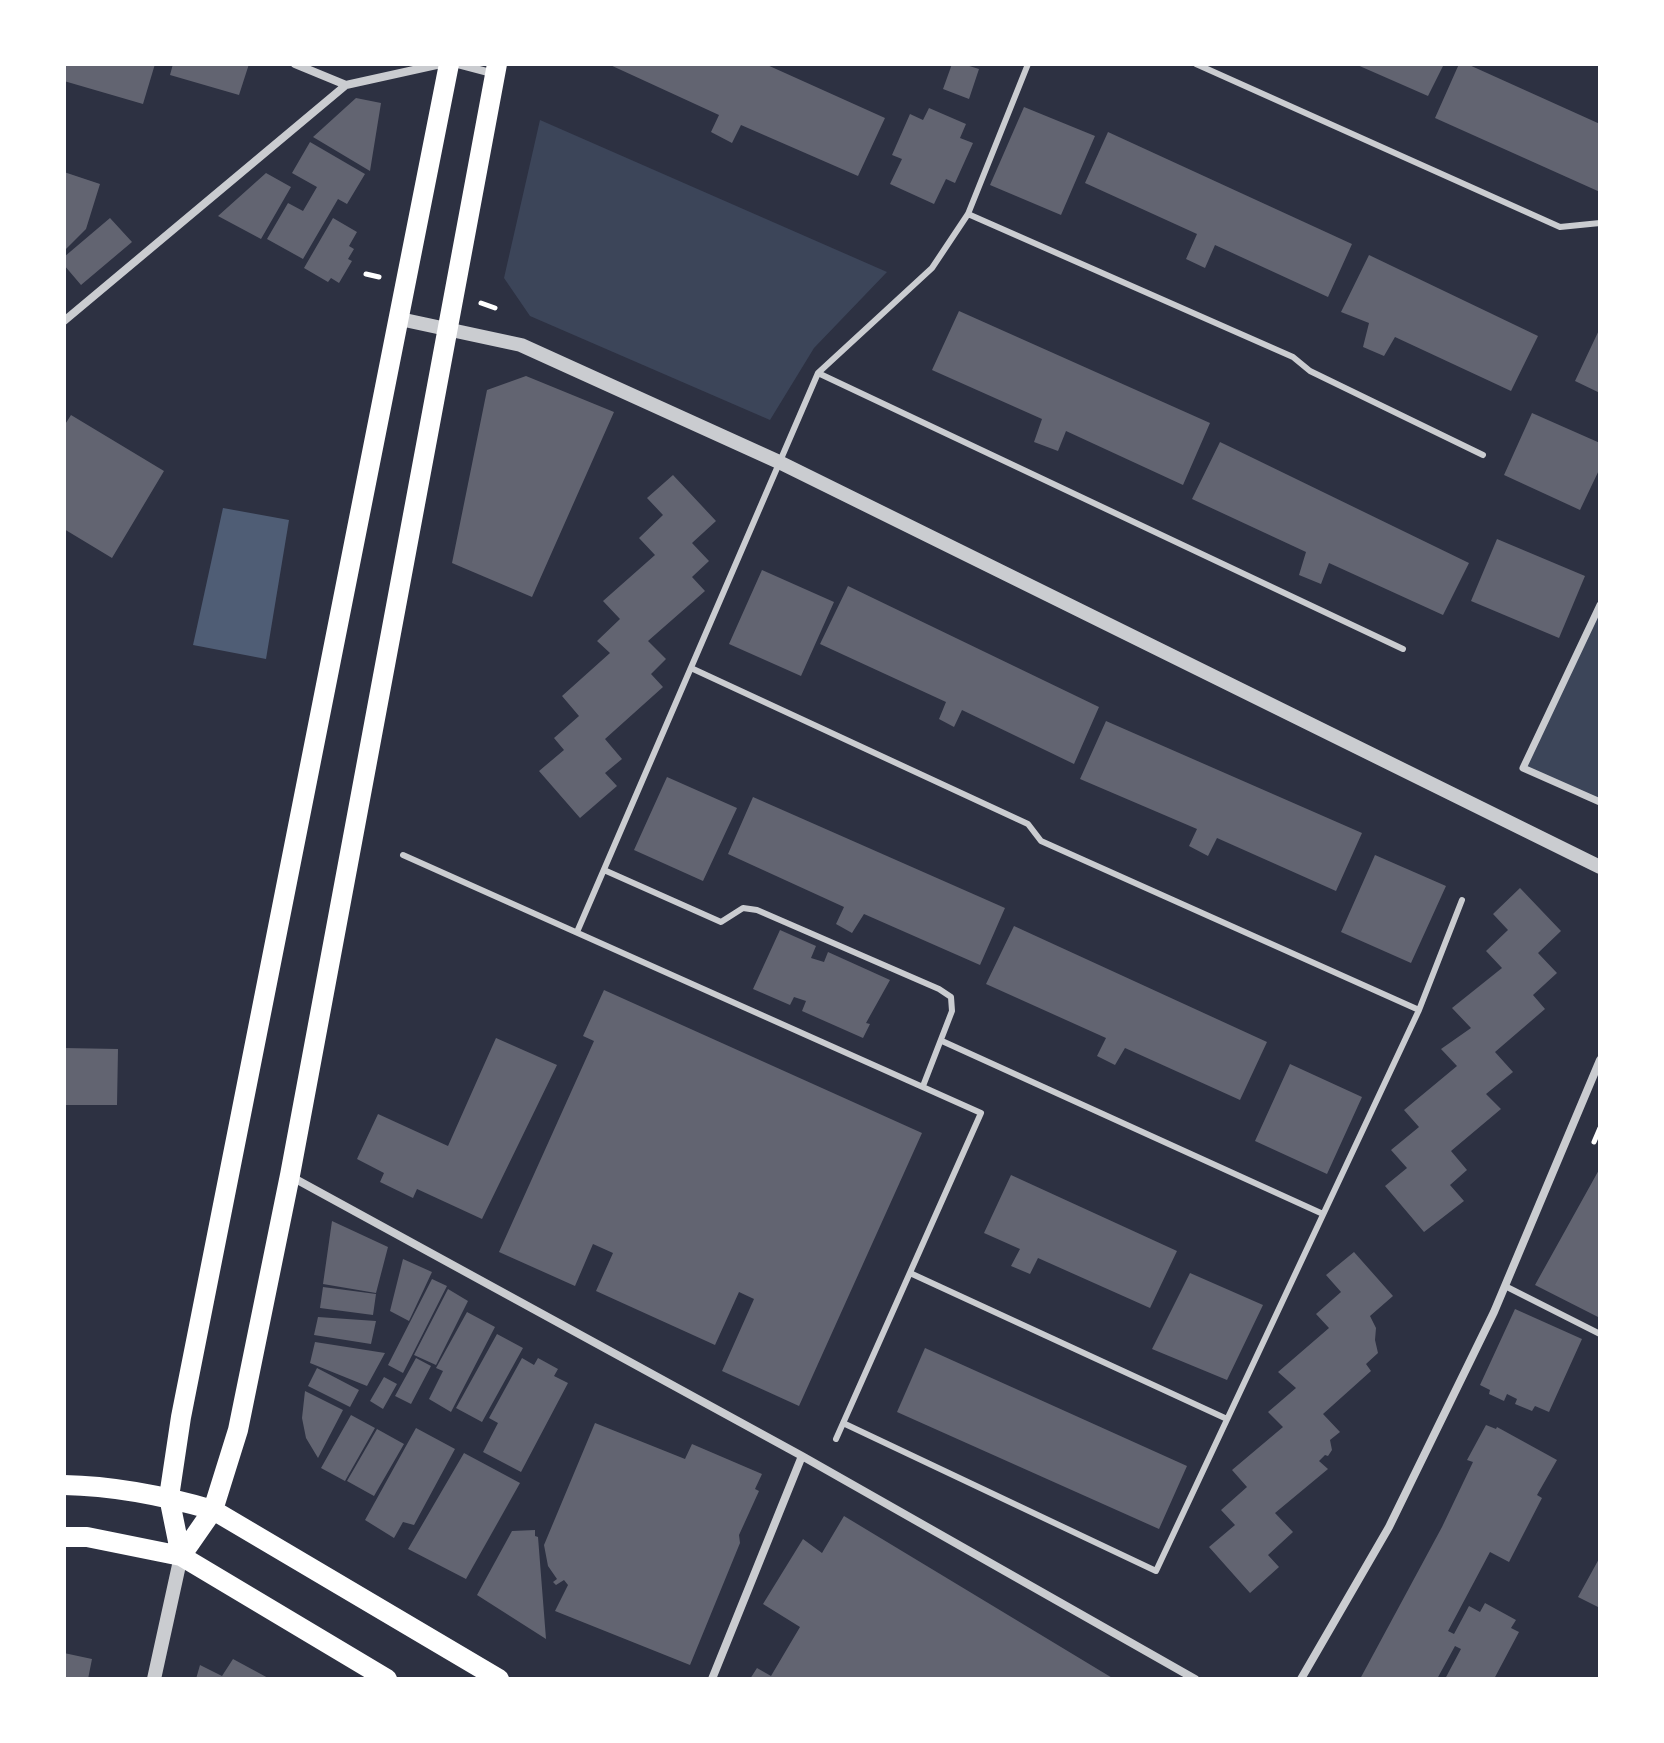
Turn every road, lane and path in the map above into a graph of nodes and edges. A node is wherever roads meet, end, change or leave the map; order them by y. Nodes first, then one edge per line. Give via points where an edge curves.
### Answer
1 (295, 64) edge
2 (441, 64) edge
3 (449, 64) edge
4 (457, 64) edge
5 (1027, 64) edge
6 (1196, 64) edge
7 (496, 69) edge
8 (346, 85) junction
9 (968, 214) junction
10 (1600, 223) edge
11 (64, 303) edge
12 (76, 311) junction
13 (400, 319) junction
14 (64, 321) edge
15 (449, 328) junction
16 (818, 373) junction
17 (1483, 455) dead end
18 (779, 462) junction
19 (1600, 605) edge
20 (1403, 649) dead end
21 (691, 668) junction
22 (1600, 802) edge
23 (403, 855) dead end
24 (1600, 867) edge
25 (604, 870) junction
26 (1462, 900) dead end
27 (577, 932) junction
28 (1419, 1010) junction
29 (942, 1041) junction
30 (1600, 1060) edge
31 (923, 1086) junction
32 (290, 1175) junction
33 (1323, 1214) junction
34 (910, 1273) junction
35 (1505, 1286) junction
36 (1600, 1334) edge
37 (1227, 1419) junction
38 (843, 1423) junction
39 (836, 1439) dead end
40 (802, 1456) junction
41 (64, 1485) edge
42 (169, 1497) junction
43 (213, 1510) junction
44 (64, 1537) edge
45 (181, 1556) junction
46 (154, 1679) edge
47 (387, 1679) edge
48 (499, 1679) edge
49 (712, 1679) edge
50 (1195, 1679) edge
51 (1301, 1679) edge

1 - 8 street
2 - 8 street
3 - 13 main road
4 - 7 street
5 - 9 lane
6 - 10 lane via 1560,227
7 - 15 main road
8 - 12 street
9 - 16 lane via 932,268
9 - 17 lane via 1293,357 1310,371
11 - 12 street
12 - 14 street
13 - 15 street
13 - 42 main road
15 - 18 street via 521,345
15 - 32 main road
16 - 18 lane
16 - 20 lane
18 - 21 lane
18 - 24 street
19 - 22 street via 1523,768
21 - 25 lane
21 - 28 lane via 1028,824 1041,841
23 - 27 lane
25 - 27 lane
25 - 29 lane via 721,922 743,908 757,910 939,989 951,997 952,1011
26 - 28 lane
27 - 31 lane
28 - 33 lane
29 - 31 lane
29 - 33 lane
30 - 35 street
31 - 34 lane via 981,1113
32 - 40 street
32 - 43 main road via 238,1430
33 - 37 lane
34 - 37 lane
34 - 38 lane
35 - 36 lane
35 - 51 street via 1389,1527
37 - 38 lane via 1156,1571
38 - 39 lane
40 - 49 street
40 - 50 street
41 - 42 main road
42 - 43 main road
42 - 45 main road
43 - 45 main road
43 - 48 main road
44 - 45 main road
45 - 46 street
45 - 47 main road

